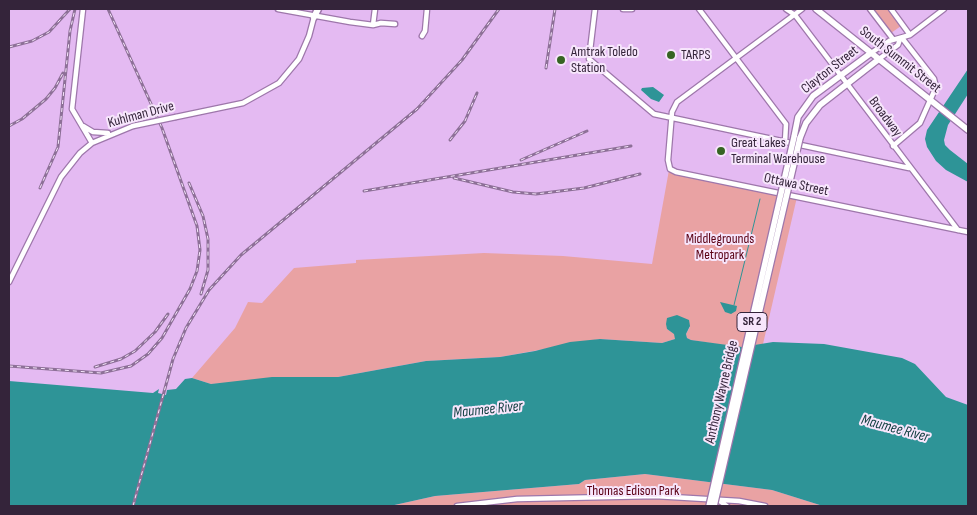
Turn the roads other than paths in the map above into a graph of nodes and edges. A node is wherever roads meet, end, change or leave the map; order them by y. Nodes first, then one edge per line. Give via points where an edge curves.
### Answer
1 (83, 9) edge
2 (278, 9) edge
3 (313, 9) edge
4 (318, 9) edge
5 (375, 9) edge
6 (427, 9) edge
7 (595, 9) edge
8 (623, 9) edge
9 (632, 9) edge
10 (699, 9) edge
11 (786, 9) edge
12 (795, 9) edge
13 (802, 9) edge
14 (816, 9) edge
15 (870, 9) edge
16 (891, 9) edge
17 (944, 9) edge
18 (795, 15) junction
19 (314, 17) junction
20 (395, 24) dead end
21 (376, 25) junction
22 (910, 35) junction
23 (422, 36) dead end
24 (893, 39) junction
25 (901, 39) junction
26 (871, 53) junction
27 (736, 57) junction
28 (879, 59) junction
29 (840, 75) junction
30 (846, 84) junction
31 (934, 103) junction
32 (672, 119) junction
33 (78, 121) junction
34 (968, 130) edge
35 (112, 133) junction
36 (797, 138) junction
37 (785, 142) junction
38 (92, 143) junction
39 (893, 146) junction
40 (909, 168) junction
41 (958, 230) junction
42 (968, 232) edge
43 (9, 282) edge
44 (714, 499) junction
45 (457, 506) edge
46 (709, 506) edge
47 (714, 506) edge
48 (727, 506) edge
49 (765, 506) edge

1 - 33 street via 72,101
2 - 19 street
3 - 19 highway
4 - 19 highway
5 - 21 street
6 - 23 street
7 - 32 street via 589,60 651,112
8 - 9 street
10 - 27 street
11 - 18 street, Broadway
12 - 18 street
13 - 18 street
14 - 26 main road, South Summit Street
15 - 24 street
16 - 22 street
17 - 22 street, Clayton Street
18 - 27 street
18 - 29 street, Broadway
19 - 21 street
19 - 35 street, Kuhlman Drive, bridge via 299,59 279,84 243,103
20 - 21 street
22 - 25 street, Clayton Street
24 - 25 street, Clayton Street
24 - 26 street, Clayton Street
25 - 28 street, Clayton Street
25 - 31 street via 934,79
26 - 28 main road, South Summit Street
26 - 29 main road, Clayton Street / SR 2
27 - 32 street via 677,102
27 - 37 street via 786,123
28 - 30 main road, Clayton Street / SR 2
28 - 31 main road, South Summit Street
29 - 30 street, Broadway
29 - 36 main road, Clayton Street / SR 2 via 805,106 796,123
30 - 36 main road, Clayton Street / SR 2 via 815,111
30 - 39 street, Broadway
31 - 34 main road, South Summit Street
31 - 39 street via 917,127
32 - 37 street
32 - 41 street, Ottawa Street via 668,163 676,172
33 - 35 street via 93,132
33 - 38 street
35 - 38 street, Kuhlman Drive
36 - 46 main road, Anthony Wayne Bridge / SR 2, bridge
36 - 47 main road, Anthony Wayne Bridge / SR 2, bridge
37 - 40 street
38 - 43 street, Kuhlman Drive via 61,177
39 - 40 street, Broadway
40 - 41 street, Broadway
41 - 42 street, Ottawa Street
44 - 45 street via 655,496 540,498
44 - 48 street
44 - 49 street

